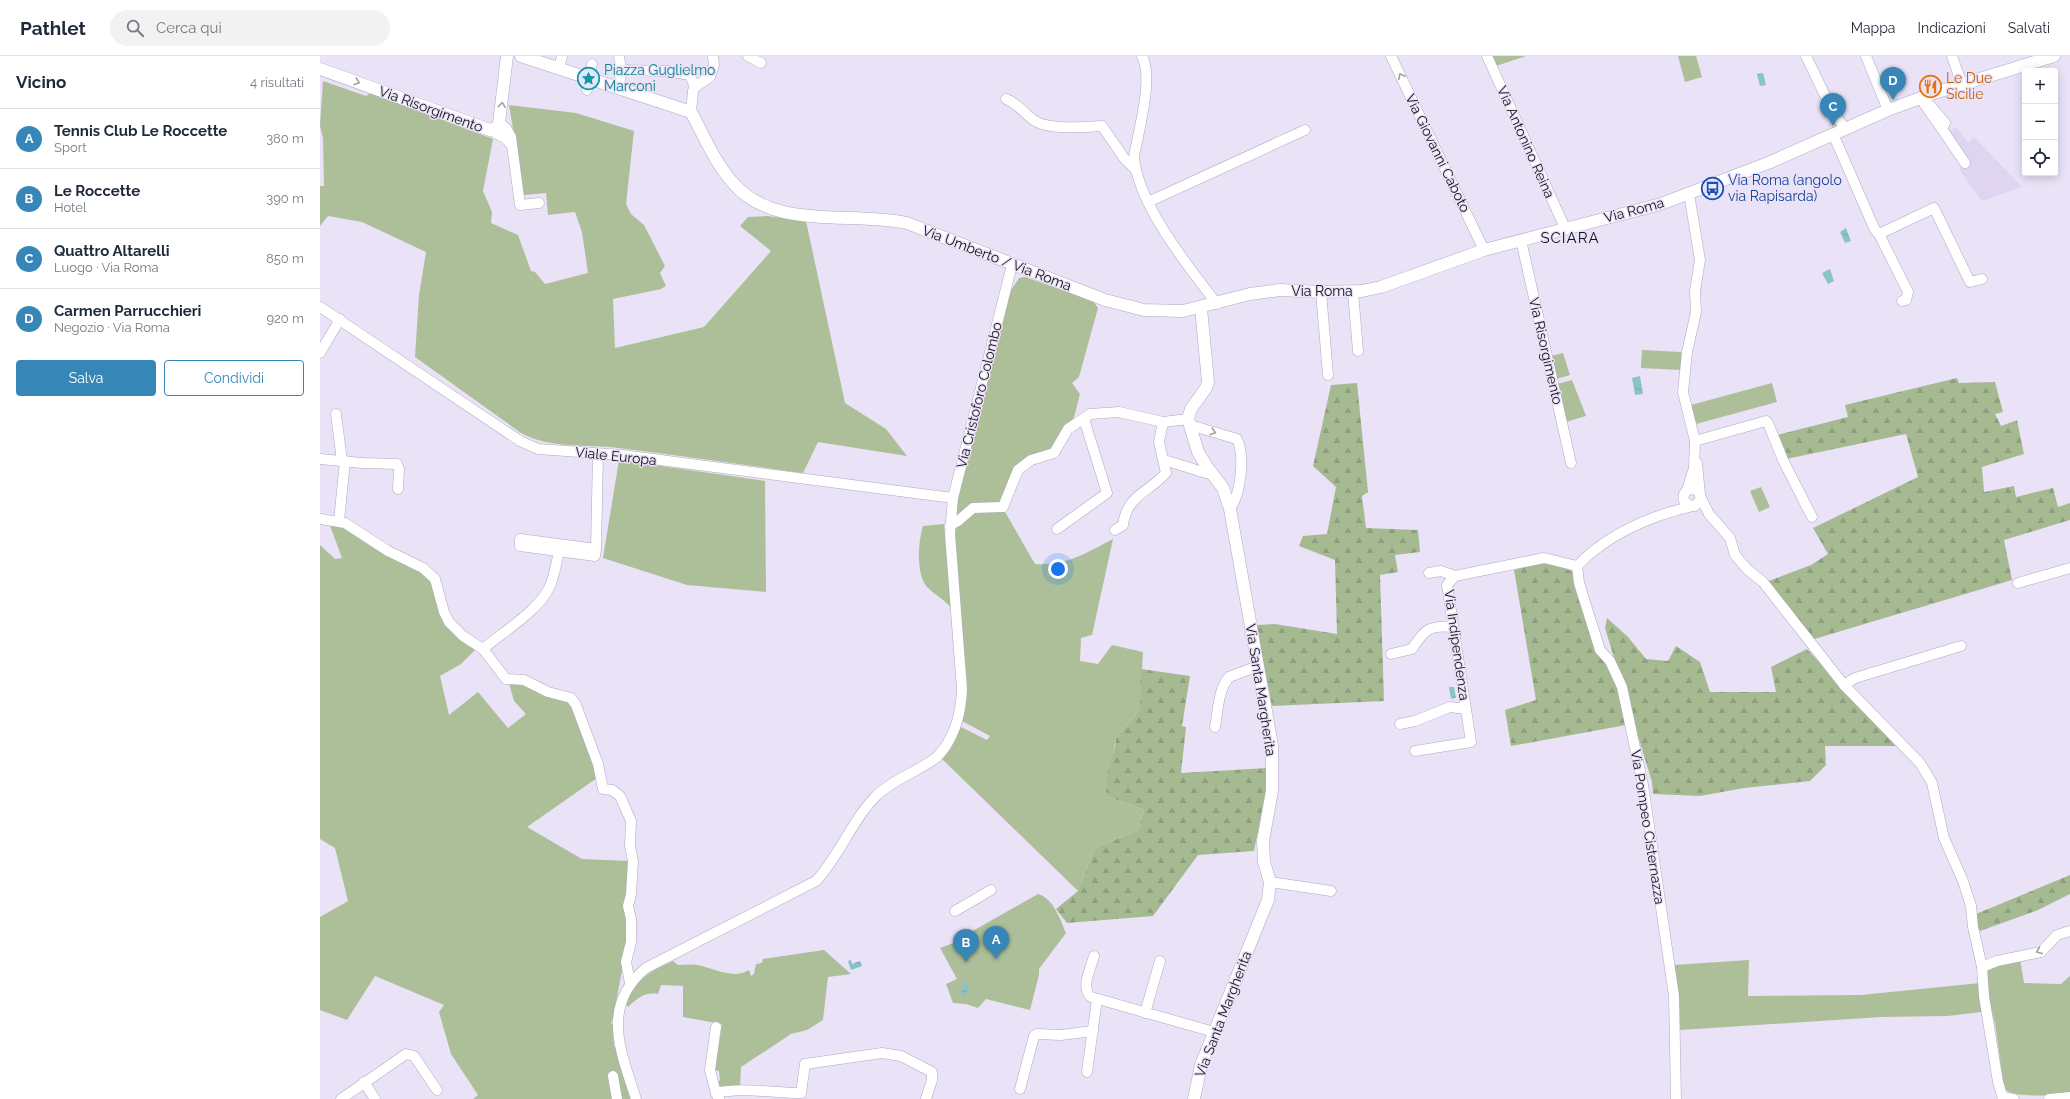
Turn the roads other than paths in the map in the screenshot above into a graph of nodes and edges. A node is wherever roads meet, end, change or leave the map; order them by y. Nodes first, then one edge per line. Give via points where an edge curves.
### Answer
1 (507, 56) edge
2 (521, 56) edge
3 (562, 56) edge
4 (620, 56) edge
5 (713, 56) edge
6 (748, 56) edge
7 (1142, 56) edge
8 (1392, 56) edge
9 (1487, 56) edge
10 (1806, 56) edge
11 (1866, 56) edge
12 (1952, 56) edge
13 (2054, 56) edge
14 (761, 63) dead end
15 (592, 64) dead end
16 (320, 68) edge
17 (559, 68) junction
18 (621, 70) junction
19 (588, 81) junction
20 (1962, 85) junction
21 (695, 87) junction
22 (619, 88) junction
23 (1922, 97) junction
24 (1006, 99) dead end
25 (1888, 110) junction
26 (691, 112) junction
27 (495, 126) junction
28 (1845, 128) junction
29 (1305, 130) dead end
30 (1833, 134) junction
31 (1965, 163) dead end
32 (1135, 169) junction
33 (1689, 194) junction
34 (1148, 202) junction
35 (539, 203) dead end
36 (1565, 228) junction
37 (1879, 234) junction
38 (1521, 240) junction
39 (1484, 250) junction
40 (1012, 265) junction
41 (1982, 279) dead end
42 (1321, 292) junction
43 (1353, 292) junction
44 (1902, 301) dead end
45 (1217, 304) junction
46 (320, 307) edge
47 (1201, 308) junction
48 (340, 320) junction
49 (1358, 351) dead end
50 (320, 353) edge
51 (1328, 375) dead end
52 (336, 414) dead end
53 (1084, 419) junction
54 (1163, 422) junction
55 (1189, 422) junction
56 (1695, 442) junction
57 (598, 454) junction
58 (1696, 457) junction
59 (320, 459) edge
60 (1164, 460) junction
61 (344, 461) junction
62 (1571, 463) dead end
63 (1212, 473) junction
64 (398, 489) dead end
65 (1685, 492) junction
66 (953, 498) junction
67 (1697, 501) junction
68 (1230, 509) junction
69 (1664, 512) junction
70 (1812, 517) dead end
71 (320, 519) edge
72 (339, 521) junction
73 (950, 525) junction
74 (1057, 529) dead end
75 (1115, 530) dead end
76 (1577, 566) junction
77 (2070, 568) edge
78 (1429, 573) dead end
79 (1455, 576) junction
80 (2018, 582) dead end
81 (1453, 626) junction
82 (1961, 646) dead end
83 (483, 649) junction
84 (1391, 654) dead end
85 (1258, 666) junction
86 (1844, 685) junction
87 (1466, 709) junction
88 (1400, 724) dead end
89 (1215, 727) dead end
90 (1415, 751) dead end
91 (1270, 882) junction
92 (991, 890) dead end
93 (1331, 891) dead end
94 (955, 911) dead end
95 (2067, 934) edge
96 (1094, 956) dead end
97 (1160, 961) dead end
98 (1982, 967) junction
99 (630, 983) junction
100 (1097, 999) junction
101 (1145, 1013) junction
102 (716, 1027) dead end
103 (1093, 1031) junction
104 (1214, 1032) junction
105 (1087, 1072) dead end
106 (613, 1076) dead end
107 (364, 1082) junction
108 (1020, 1089) dead end
109 (437, 1090) dead end
110 (717, 1096) edge
111 (2070, 1097) edge
112 (2003, 1098) edge
113 (341, 1099) edge
114 (375, 1099) edge
115 (617, 1099) edge
116 (636, 1099) edge
117 (926, 1099) edge
118 (1194, 1099) edge
119 (1676, 1099) edge
120 (2014, 1099) edge
121 (2049, 1099) edge

27 -> 1 main road, Via Risorgimento
2 - 17 main road
3 - 17 street
4 - 18 street
5 - 21 street via 714,65 710,77
6 - 14 street
7 - 32 street via 1146,66 1146,79 1134,157
39 -> 8 street, Via Giovanni Caboto
9 - 36 street, Via Antonino Reina
10 - 28 street via 1834,114
11 - 25 street
12 - 20 street
13 - 20 main road, Via Roma
15 - 19 street
16 -> 27 main road, Via Risorgimento
17 - 19 main road
18 - 21 street via 667,71 690,75
18 - 22 street
19 - 22 main road
20 - 23 main road, Via Roma
21 - 26 street
22 - 26 main road
23 - 25 main road, Via Roma
23 - 31 street via 1945,123 1942,129
24 - 32 street via 1014,102 1041,124 1102,126 1124,158
25 - 28 main road, Via Roma
26 - 40 main road, Via Umberto / Via Roma via 718,164 732,183 766,208 790,214 878,218 906,223
27 - 35 street via 513,147 520,205
28 - 30 main road, Via Roma
29 - 34 street
30 - 33 main road, Via Roma
30 - 37 street via 1874,230
32 - 34 street
33 - 36 main road, Via Roma via 1661,204
33 - 56 street via 1700,268 1695,291 1696,312 1687,352 1683,392
34 - 45 street via 1169,238
36 - 38 main road, Via Roma
37 - 41 street via 1934,208 1970,282
37 - 44 street via 1908,292 1906,300
38 - 39 main road, Via Roma
38 - 62 street, Via Risorgimento
39 - 43 main road, Via Roma via 1381,287
40 - 47 main road, Via Umberto / Via Roma via 1124,306 1173,312
40 - 66 street, Via Cristoforo Colombo
42 - 43 main road, Via Roma
42 - 45 main road, Via Roma via 1266,292
42 - 51 street
43 - 49 street
45 - 47 main road, Via Roma
46 - 48 street, Viale Europa
47 - 55 main road via 1208,382 1191,408
48 - 50 street
48 - 57 street, Viale Europa via 520,441 538,449
52 - 61 street
53 - 54 street via 1096,413 1119,412
53 - 73 street via 1068,429 1054,453 1031,460 1018,470 1003,507 973,508
53 - 74 street via 1107,493
54 - 55 street
54 - 60 street via 1159,442
55 - 63 main road, Via Santa Margherita via 1198,452
55 -> 68 street via 1237,439 1240,446 1240,487
56 - 58 street
56 - 70 street via 1766,421
57 - 66 street, Viale Europa
57 - 83 street via 595,556 559,548 550,586 540,601
58 - 65 street via 1692,477
58 - 67 street via 1699,474
59 - 61 street
60 - 63 street
60 - 75 street via 1166,473 1132,501 1127,507 1123,525
61 - 64 street via 397,464
61 - 72 street
63 - 68 main road, Via Santa Margherita via 1223,488
65 - 67 street via 1685,502
65 - 67 street via 1695,489
65 - 69 street
66 - 73 street, Via Cristoforo Colombo
67 - 69 street
67 - 86 street via 1730,538 1736,555 1748,570 1763,582
68 - 85 main road, Via Santa Margherita
69 - 76 street via 1622,532
71 - 72 street
72 - 83 street via 388,551 423,568 436,579 449,622
73 - 99 street, Via Cristoforo Colombo via 961,702 956,728 943,750 928,764 877,795 816,881 646,968
76 - 79 street, Via Indipendenza via 1544,558
76 - 119 street, Via Pompeo Cisternazza via 1579,583 1600,650 1610,661 1622,686 1643,785 1674,996
77 - 80 street
78 - 79 street via 1441,571
79 - 81 street, Via Indipendenza via 1447,585
81 - 84 street via 1437,626 1426,630 1412,649
81 - 87 street, Via Indipendenza
82 - 86 street via 1855,678
83 - 99 street via 506,679 524,680 548,692 572,698 596,758 603,789 612,790 625,804 630,821 633,861 628,906 631,919 630,942 626,962
85 - 89 street via 1226,681 1219,700
85 - 91 main road, Via Santa Margherita via 1272,745 1272,791 1263,842 1264,862
86 - 98 street via 1928,774 1944,838 1969,896
87 - 88 street via 1450,707
87 - 90 street, Via Indipendenza via 1471,742
91 - 93 street
91 - 104 main road, Via Santa Margherita via 1268,900
92 - 94 street
95 -> 98 street via 2057,935 2041,952 1996,961
96 - 100 street via 1085,991
97 - 101 street
98 - 112 street via 1984,996
99 - 116 street via 619,1011 618,1035
100 - 101 street
100 - 103 street
101 - 104 street
102 - 110 street via 710,1070
103 - 105 street
103 - 108 street via 1034,1036
104 - 118 main road, Via Santa Margherita via 1199,1070
106 - 115 street
107 - 109 street via 402,1056 410,1054
107 - 113 street
107 - 114 street
110 - 117 street via 728,1090 801,1092 805,1064 882,1052 901,1056 932,1072
111 - 121 street
112 - 120 street

